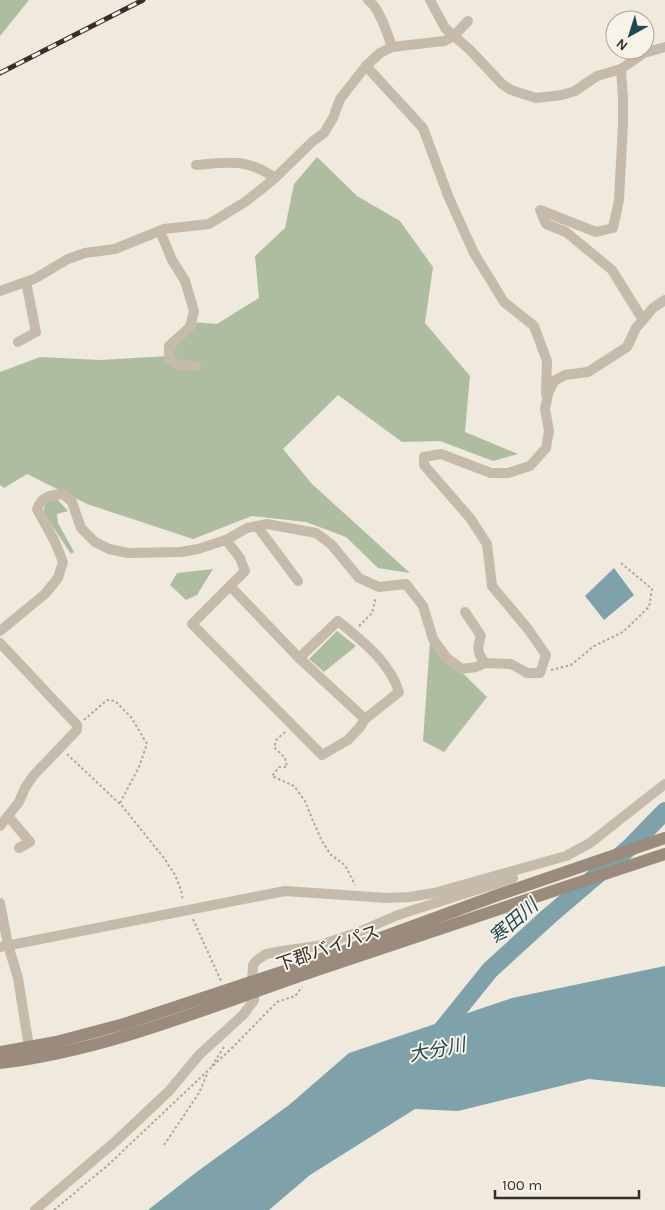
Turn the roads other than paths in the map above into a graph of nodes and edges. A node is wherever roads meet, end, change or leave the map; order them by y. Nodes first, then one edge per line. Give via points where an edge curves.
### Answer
1 (368, 0) edge
2 (430, 0) edge
3 (468, 21) dead end
4 (454, 36) junction
5 (392, 47) junction
6 (665, 47) edge
7 (366, 66) junction
8 (620, 69) junction
9 (196, 165) dead end
10 (275, 178) junction
11 (160, 231) junction
12 (26, 282) junction
13 (0, 291) edge
14 (665, 300) edge
15 (643, 320) junction
16 (18, 342) dead end
17 (196, 366) dead end
18 (545, 410) junction
19 (257, 526) junction
20 (226, 540) junction
21 (298, 581) dead end
22 (230, 586) junction
23 (465, 612) dead end
24 (0, 631) edge
25 (0, 643) edge
26 (299, 658) junction
27 (485, 663) junction
28 (365, 719) junction
29 (665, 784) edge
30 (8, 816) junction
31 (0, 826) edge
32 (664, 839) edge
33 (20, 848) dead end
34 (665, 854) edge
35 (544, 864) junction
36 (0, 903) edge
37 (4, 946) edge
38 (253, 986) junction
39 (29, 1048) junction
40 (0, 1052) edge
41 (0, 1063) edge
42 (35, 1210) edge

1 - 5 street via 386,29
2 - 4 street via 445,28
3 - 4 street
4 - 5 street via 444,41
4 - 8 street via 502,84 510,90 536,98 575,91 597,76
5 - 7 street
6 - 8 street via 644,53
7 - 10 street via 340,99 324,133
7 - 18 street via 424,128 449,198 474,253 504,302 534,326 547,361
8 - 15 street via 623,124 613,228 596,232 540,210 546,224 566,232 612,270
9 - 10 street via 249,163
10 - 11 street via 245,202 209,224
11 - 12 street via 115,249 68,259
11 - 17 street via 185,281 194,311 190,327 169,346 169,359 179,365
12 - 13 street
12 - 16 street via 36,332
14 - 15 street
15 - 18 street via 626,347 603,363 588,372 565,375 554,381
18 - 27 street via 549,431 546,448 530,466 508,473 491,473 441,454 424,457 424,465 470,518 487,544 492,586 546,655 540,673 527,673 511,664
19 - 20 street
19 - 21 street
19 - 27 street via 267,524 316,533 331,544 359,578 379,587 406,584 423,606 433,639 447,658 462,669
20 - 22 street via 240,558 245,571
20 - 24 street via 182,552 128,553 109,549 95,542 81,528 72,502 63,494 48,495 37,509 63,562 58,578 45,594
22 - 26 street
22 - 28 street via 192,624 322,755 348,740
23 - 27 street via 481,636 477,648
25 - 30 street via 78,725 77,730 33,776
26 - 28 street
26 - 28 street via 338,621 370,647 393,675 400,692
29 - 35 street via 590,843
30 - 31 street
30 - 33 street via 34,839
32 - 38 street via 498,895
34 - 38 street, 下郡バイパス via 502,909
35 - 37 street via 422,896 387,898 285,892
35 - 38 street via 506,881 398,915 331,942 266,954 256,961
36 - 37 street
37 - 39 street via 18,978
38 - 39 street via 225,990 94,1033
38 - 41 street, 下郡バイパス via 124,1036
38 - 42 street via 254,1000 247,1010 200,1054 169,1091
39 - 40 street

